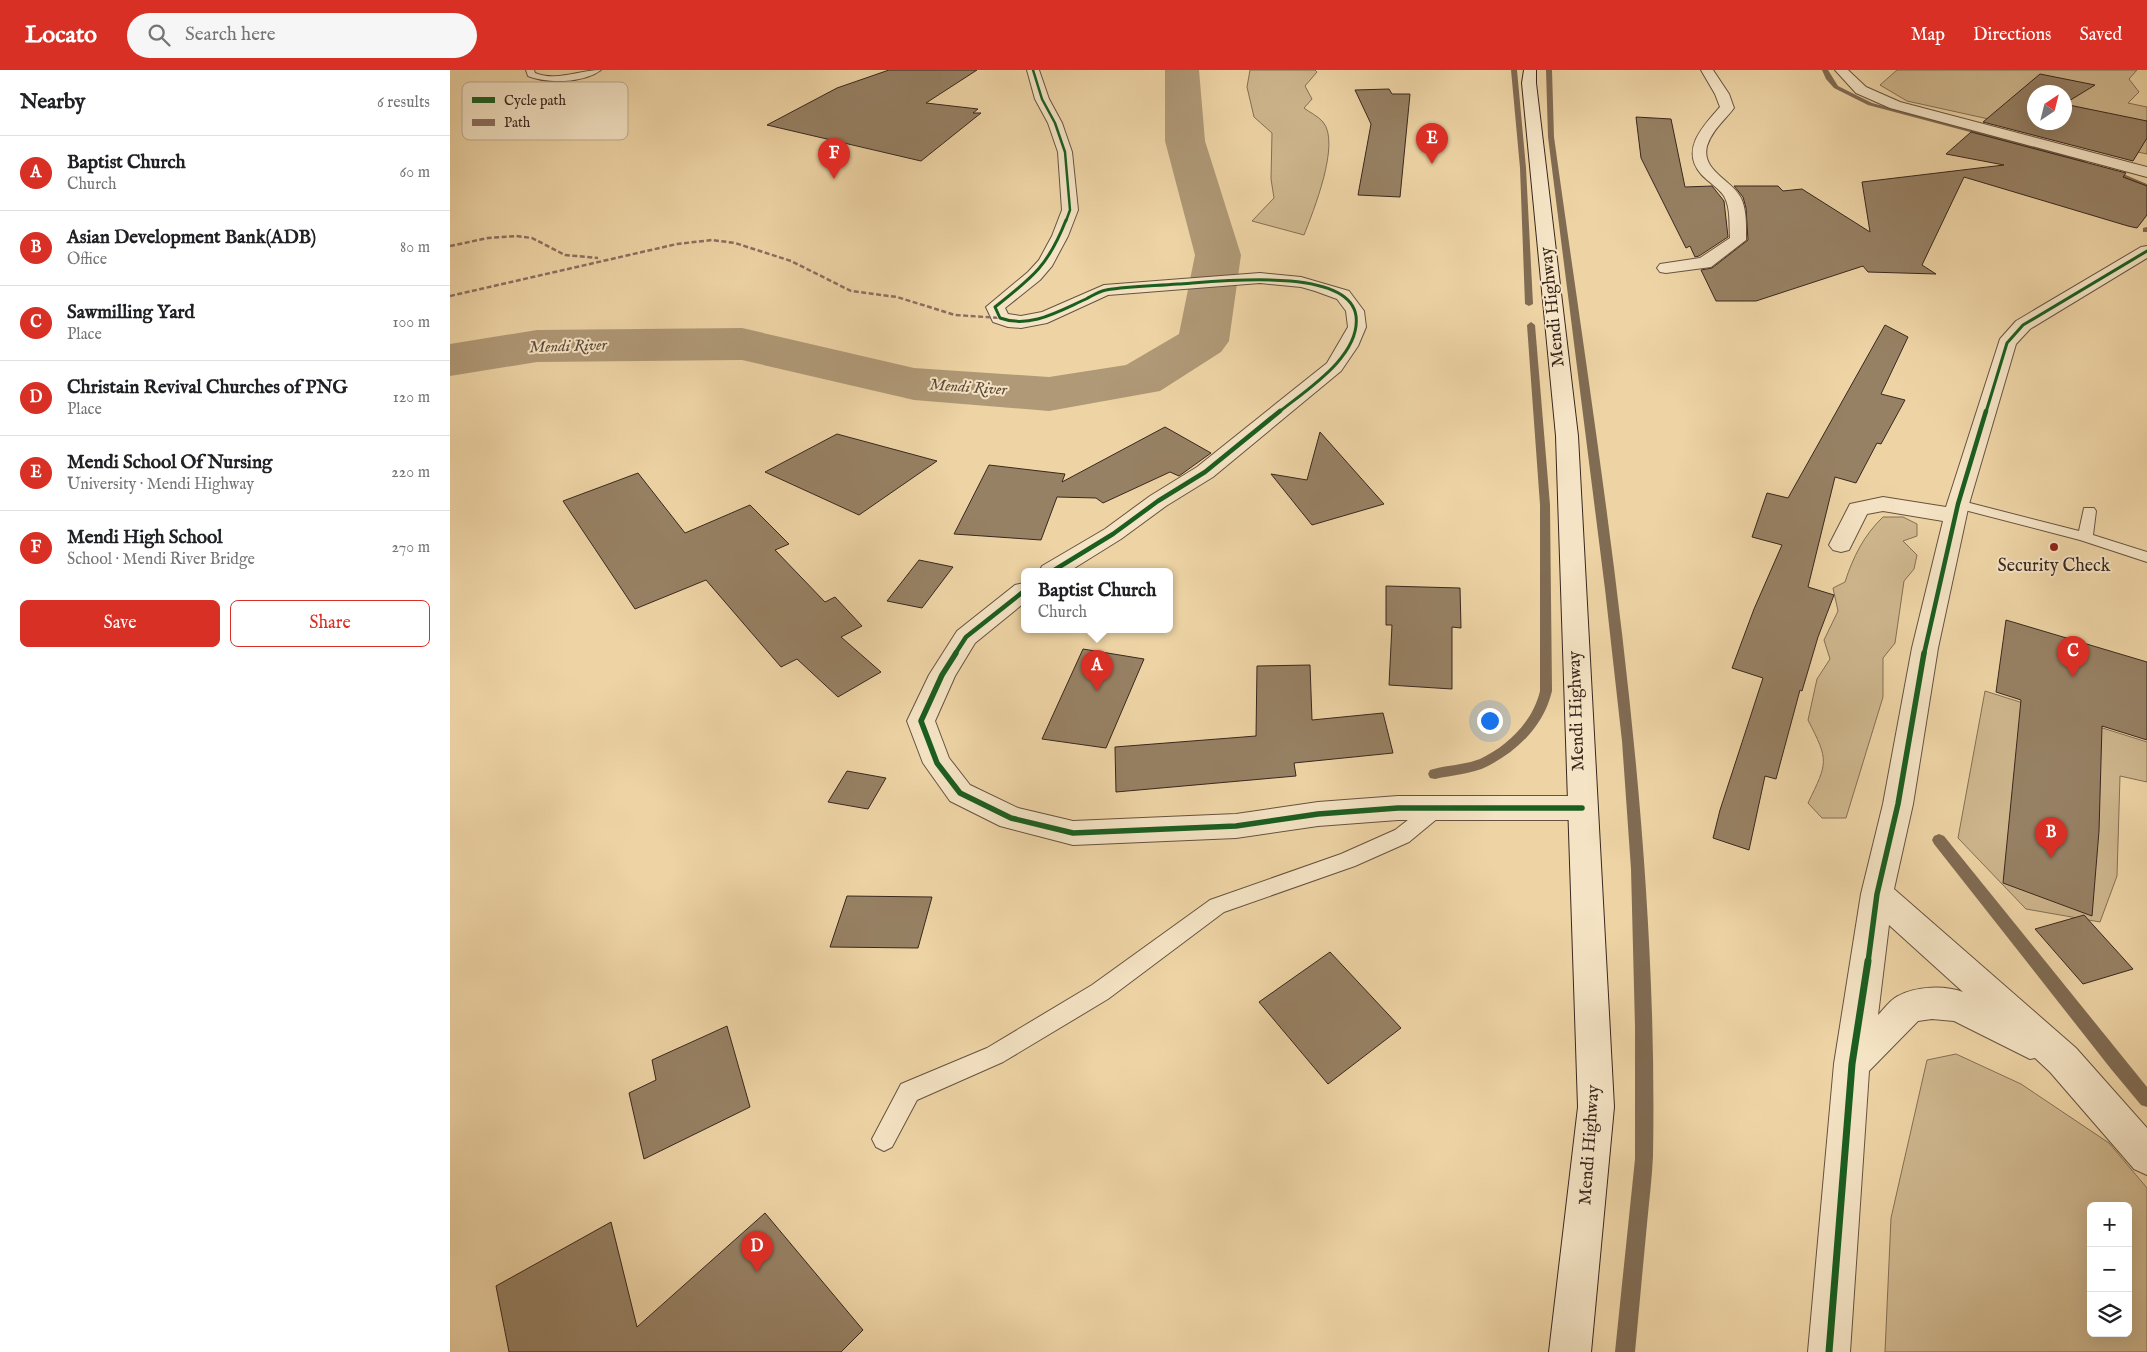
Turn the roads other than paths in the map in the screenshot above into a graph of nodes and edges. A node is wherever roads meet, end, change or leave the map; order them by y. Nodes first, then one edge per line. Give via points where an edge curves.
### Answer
1 (530, 70) edge
2 (597, 70) edge
3 (1033, 70) edge
4 (1530, 70) edge
5 (1707, 70) edge
6 (1842, 70) edge
7 (2147, 172) edge
8 (2147, 251) edge
9 (1666, 268) dead end
10 (1957, 510) junction
11 (2089, 511) dead end
12 (2085, 537) junction
13 (1841, 545) dead end
14 (2147, 557) edge
15 (1057, 568) edge
16 (1021, 593) edge
17 (1437, 808) junction
18 (1582, 808) junction
19 (1877, 894) junction
20 (2063, 1060) junction
21 (1852, 1064) junction
22 (884, 1139) dead end
23 (2147, 1156) edge
24 (1570, 1352) edge
25 (1830, 1352) edge

1 - 2 lane via 540,79 561,79
3 - 15 street via 1065,152 1070,210 1046,262 1034,276 995,307 1000,318 1008,321 1037,319 1104,290 1260,278 1301,282 1343,295 1355,311 1357,327 1334,366 1205,472
4 - 18 street, Mendi Highway via 1567,436
5 - 9 street via 1727,108 1700,143 1700,157 1705,170 1730,194 1737,208 1738,240 1705,263
6 - 7 street via 1861,90 1895,105
8 - 10 street via 2023,325 2007,343
10 - 12 lane
10 - 13 street via 1883,504 1858,509
10 - 19 street via 1925,648 1898,804
11 - 12 lane
12 - 14 lane
16 - 17 street via 966,637 942,675 921,721 937,763 960,793 1011,818 1073,833 1236,826 1318,814
17 - 18 street
17 - 22 lane via 1402,836 1348,860 1217,906 1100,992 995,1055 909,1092
18 - 24 street, Mendi Highway via 1596,1107
19 - 20 street
19 - 21 street
20 - 21 street via 1958,1006 1932,1003 1909,1007
20 - 23 street
21 - 25 street

